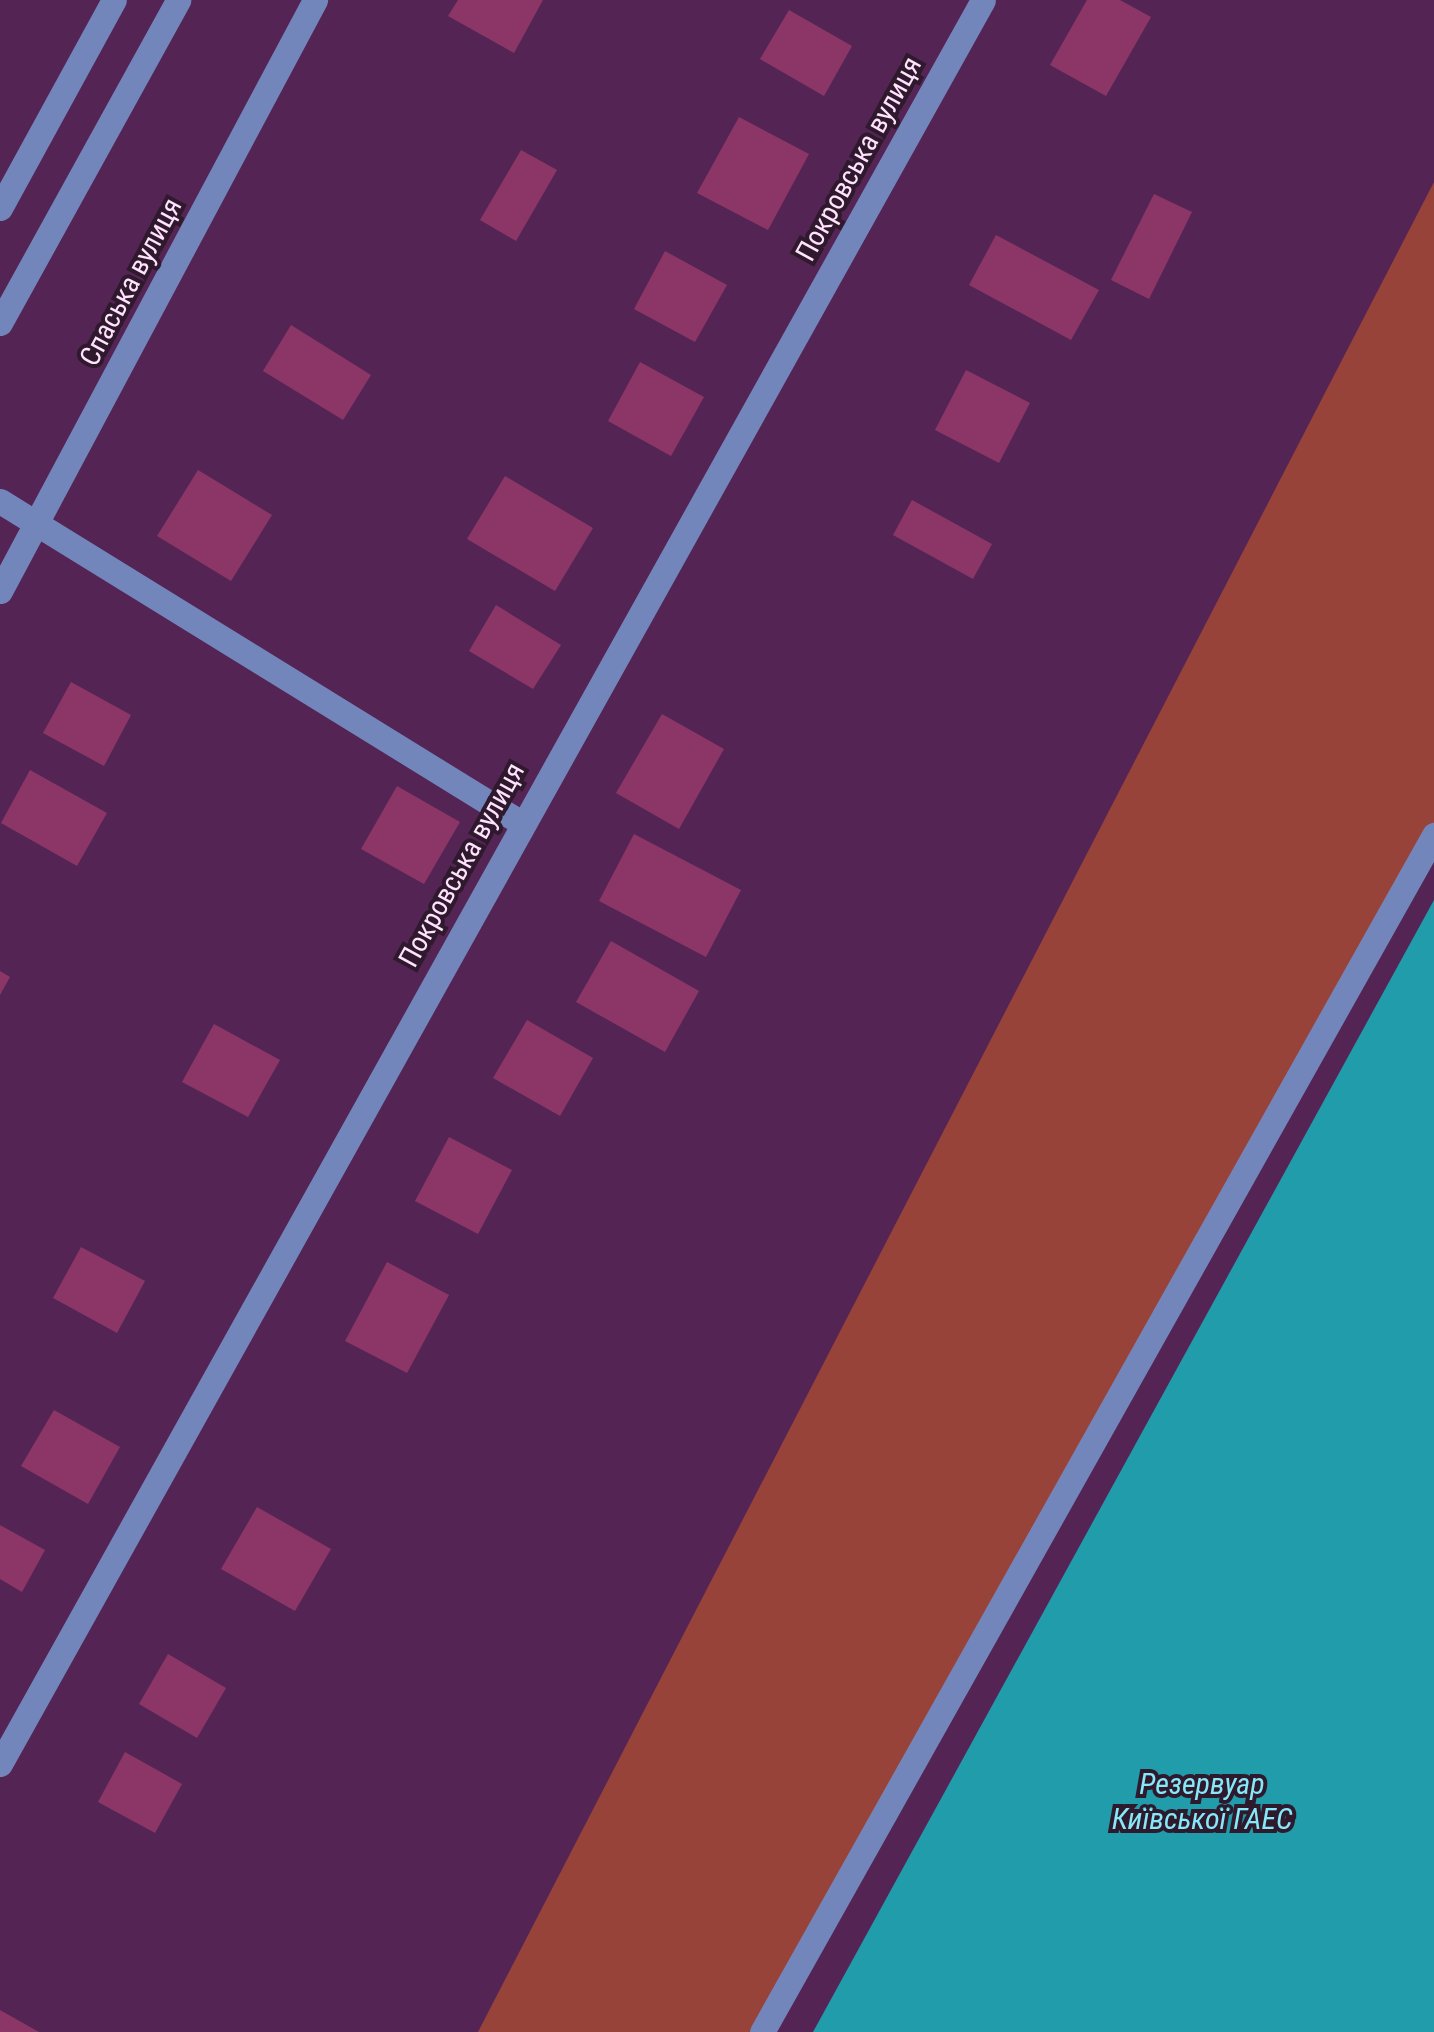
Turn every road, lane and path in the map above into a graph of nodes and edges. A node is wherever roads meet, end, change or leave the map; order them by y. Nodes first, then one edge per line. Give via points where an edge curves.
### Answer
1 (114, 0) edge
2 (178, 0) edge
3 (315, 0) edge
4 (983, 0) edge
5 (0, 208) edge
6 (0, 323) edge
7 (0, 501) edge
8 (37, 523) junction
9 (0, 591) edge
10 (520, 822) junction
11 (1434, 836) edge
12 (0, 1764) edge
13 (762, 2032) edge

1 - 5 street
2 - 6 street
3 - 8 street, Спаська вулиця
4 - 10 street, Покровська вулиця
7 - 8 street
8 - 9 street, Спаська вулиця
8 - 10 street
10 - 12 street, Покровська вулиця
11 - 13 street

